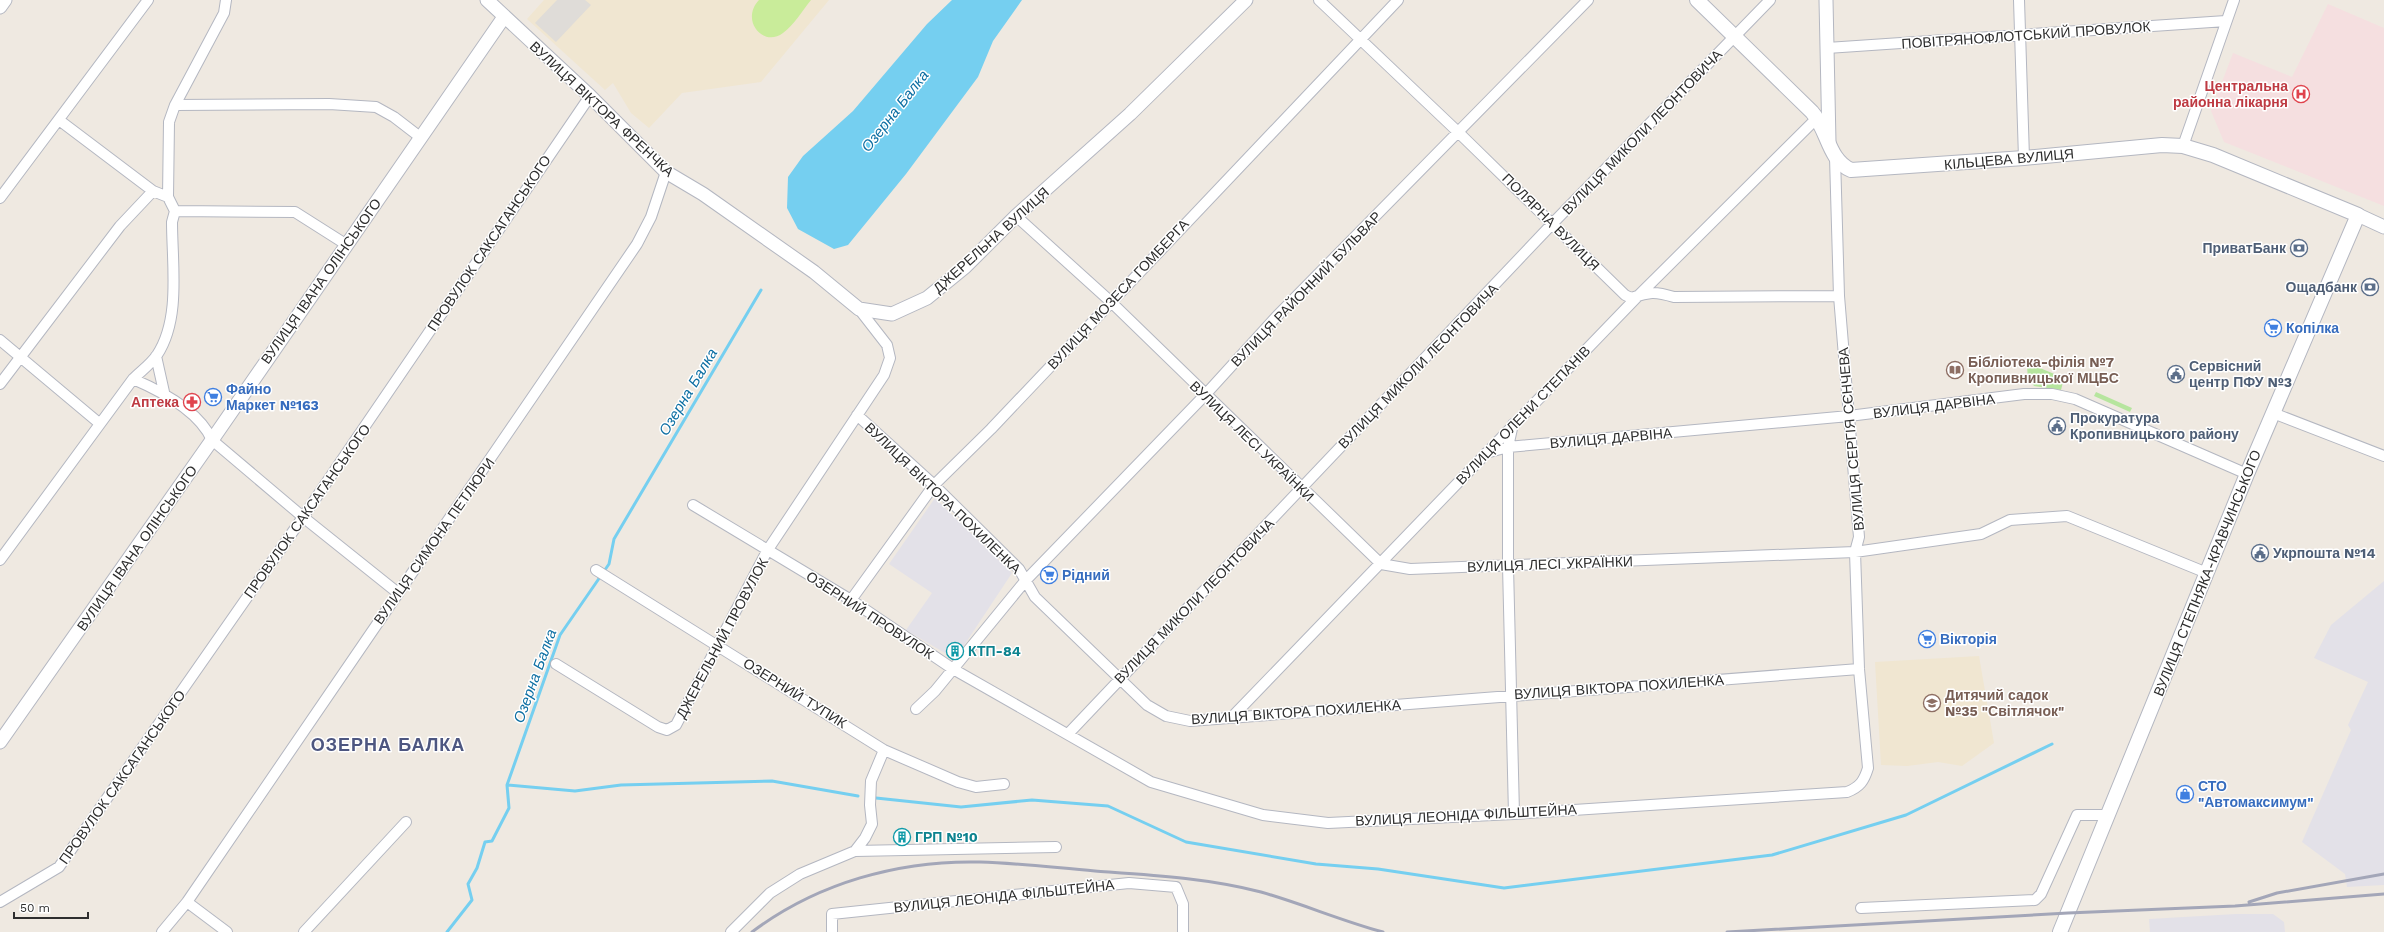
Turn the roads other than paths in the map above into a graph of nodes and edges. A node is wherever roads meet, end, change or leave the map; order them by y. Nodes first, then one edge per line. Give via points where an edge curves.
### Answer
1 (5, 0) edge
2 (148, 0) edge
3 (226, 0) edge
4 (487, 0) edge
5 (1246, 0) edge
6 (1319, 0) edge
7 (1398, 0) edge
8 (1588, 0) edge
9 (1696, 0) edge
10 (1770, 0) edge
11 (1826, 0) edge
12 (2020, 0) edge
13 (2234, 0) edge
14 (0, 7) edge
15 (504, 17) junction
16 (2226, 21) junction
17 (1734, 36) junction
18 (2021, 36) junction
19 (1360, 40) junction
20 (1827, 48) junction
21 (590, 96) junction
22 (175, 105) junction
23 (1817, 118) junction
24 (59, 120) junction
25 (1458, 132) junction
26 (420, 137) junction
27 (1829, 142) junction
28 (2183, 146) junction
29 (1835, 157) junction
30 (2024, 158) junction
31 (666, 172) junction
32 (153, 191) junction
33 (168, 197) junction
34 (0, 198) edge
35 (176, 211) junction
36 (2358, 215) junction
37 (1016, 216) junction
38 (1553, 223) junction
39 (2384, 226) edge
40 (347, 245) junction
41 (1638, 296) junction
42 (1839, 296) junction
43 (1110, 301) junction
44 (859, 309) junction
45 (0, 340) edge
46 (21, 356) junction
47 (156, 356) junction
48 (133, 379) junction
49 (0, 384) edge
50 (164, 392) junction
51 (1205, 395) junction
52 (2273, 413) junction
53 (857, 415) junction
54 (1849, 416) junction
55 (100, 423) junction
56 (1513, 424) junction
57 (212, 440) junction
58 (1508, 447) junction
59 (1486, 453) junction
60 (2384, 456) edge
61 (2247, 474) junction
62 (934, 485) junction
63 (1301, 488) junction
64 (693, 505) dead end
65 (303, 518) junction
66 (767, 551) junction
67 (1855, 552) junction
68 (0, 560) edge
69 (1381, 564) junction
70 (1508, 566) junction
71 (596, 570) dead end
72 (2207, 573) junction
73 (1026, 580) junction
74 (398, 593) junction
75 (851, 600) junction
76 (719, 645) junction
77 (556, 664) dead end
78 (953, 669) junction
79 (1858, 669) junction
80 (1120, 679) junction
81 (1511, 695) junction
82 (916, 709) dead end
83 (1232, 717) junction
84 (1068, 734) junction
85 (0, 742) edge
86 (884, 750) junction
87 (1868, 768) joint
88 (1004, 784) dead end
89 (1514, 814) junction
90 (2109, 815) junction
91 (406, 822) dead end
92 (1056, 847) dead end
93 (855, 850) junction
94 (0, 902) edge
95 (187, 902) junction
96 (1861, 908) dead end
97 (162, 932) edge
98 (227, 932) edge
99 (304, 932) edge
100 (730, 932) edge
101 (832, 932) edge
102 (1183, 932) edge
103 (2060, 932) edge

1 - 14 street
2 - 24 street
3 - 22 street via 224,13
4 - 15 street, ВУЛИЦЯ ВІКТОРА ФРЕНЧКА
5 - 37 street, ДЖЕРЕЛЬНА ВУЛИЦЯ via 1130,114
6 - 19 street, ПОЛЯРНА ВУЛИЦЯ
7 - 19 street, ВУЛИЦЯ МОЗЕСА ГОМБЕРГА
8 - 25 street, ВУЛИЦЯ РАЙОННИЙ БУЛЬВАР
9 - 17 main road, КІЛЬЦЕВА ВУЛИЦЯ
10 - 17 street, ВУЛИЦЯ МИКОЛИ ЛЕОНТОВИЧА
11 - 20 street
12 - 18 street
13 - 16 street
15 - 21 street, ВУЛИЦЯ ВІКТОРА ФРЕНЧКА
15 - 26 street, ВУЛИЦЯ ІВАНА ОЛІНСЬКОГО
16 - 18 street, ПОВІТРЯНОФЛОТСЬКИЙ ПРОВУЛОК
16 - 28 street
17 - 23 main road, КІЛЬЦЕВА ВУЛИЦЯ
17 - 38 street, ВУЛИЦЯ МИКОЛИ ЛЕОНТОВИЧА
18 - 20 street, ПОВІТРЯНОФЛОТСЬКИЙ ПРОВУЛОК
18 - 30 street
19 - 25 street, ПОЛЯРНА ВУЛИЦЯ
19 - 43 street, ВУЛИЦЯ МОЗЕСА ГОМБЕРГА
20 - 27 street
21 - 31 street, ВУЛИЦЯ ВІКТОРА ФРЕНЧКА
21 - 65 street, ПРОВУЛОК САКСАГАНСЬКОГО
22 - 26 street via 329,104 376,108 394,117
22 - 33 street via 169,122
23 - 27 main road, КІЛЬЦЕВА ВУЛИЦЯ
23 - 41 street, ВУЛИЦЯ ОЛЕНИ СТЕПАНІВ
24 - 32 street
24 - 34 street
25 - 38 street, ПОЛЯРНА ВУЛИЦЯ
25 - 51 street, ВУЛИЦЯ РАЙОННИЙ БУЛЬВАР via 1276,317
26 - 40 street, ВУЛИЦЯ ІВАНА ОЛІНСЬКОГО
27 - 29 main road, КІЛЬЦЕВА ВУЛИЦЯ
28 - 30 main road, КІЛЬЦЕВА ВУЛИЦЯ via 2162,145
28 - 36 main road, КІЛЬЦЕВА ВУЛИЦЯ via 2213,155
29 - 30 main road, КІЛЬЦЕВА ВУЛИЦЯ via 1845,168 1858,171
29 - 42 street, ВУЛИЦЯ СЕРГІЯ СЄНЧЕВА
31 - 44 street, ВУЛИЦЯ ВІКТОРА ФРЕНЧКА via 709,198 814,272
31 - 74 street, ВУЛИЦЯ СИМОНА ПЕТЛЮРИ via 651,217 636,244 469,493
32 - 33 street
32 - 46 street via 120,226
33 - 35 street
35 - 40 street via 295,212
35 - 47 street via 172,222 172,319 166,338
36 - 39 street, КІЛЬЦЕВА ВУЛИЦЯ
36 - 52 main road, ВУЛИЦЯ СТЕПНЯКА-КРАВЧИНСЬКОГО
37 - 43 street, ВУЛИЦЯ ЛЕСІ УКРАЇНКИ
37 - 44 street, ДЖЕРЕЛЬНА ВУЛИЦЯ via 965,267 927,298 892,314
38 - 41 street, ПОЛЯРНА ВУЛИЦЯ via 1625,295 1631,298
38 - 63 street, ВУЛИЦЯ МИКОЛИ ЛЕОНТОВИЧА
40 - 57 street, ВУЛИЦЯ ІВАНА ОЛІНСЬКОГО
41 - 42 street, ПОЛЯРНА ВУЛИЦЯ via 1657,292 1674,297
41 - 56 street, ВУЛИЦЯ ОЛЕНИ СТЕПАНІВ
42 - 54 street, ВУЛИЦЯ СЕРГІЯ СЄНЧЕВА
43 - 51 street, ВУЛИЦЯ ЛЕСІ УКРАЇНКИ
43 - 62 street, ВУЛИЦЯ МОЗЕСА ГОМБЕРГА via 991,429
44 - 53 street via 887,345 890,358 884,375
45 - 46 street
46 - 49 street
46 - 55 street
47 - 48 street
47 - 50 street
48 - 50 street
48 - 55 street
50 - 57 street via 207,428
51 - 63 street, ВУЛИЦЯ ЛЕСІ УКРАЇНКИ
51 - 73 street, ВУЛИЦЯ РАЙОННИЙ БУЛЬВАР
52 - 60 street
52 - 61 main road, ВУЛИЦЯ СТЕПНЯКА-КРАВЧИНСЬКОГО
53 - 62 street, ВУЛИЦЯ ВІКТОРА ПОХИЛЕНКА
53 - 66 street
54 - 58 street, ВУЛИЦЯ ДАРВІНА
54 - 61 street, ВУЛИЦЯ ДАРВІНА via 2024,394 2052,394 2075,399
54 - 67 street, ВУЛИЦЯ СЕРГІЯ СЄНЧЕВА via 1859,537
55 - 68 street
56 - 58 street
56 - 59 street, ВУЛИЦЯ ОЛЕНИ СТЕПАНІВ
57 - 65 street
57 - 85 street, ВУЛИЦЯ ІВАНА ОЛІНСЬКОГО
58 - 59 street, ВУЛИЦЯ ДАРВІНА
58 - 70 street
59 - 69 street, ВУЛИЦЯ ОЛЕНИ СТЕПАНІВ
61 - 72 main road, ВУЛИЦЯ СТЕПНЯКА-КРАВЧИНСЬКОГО
62 - 73 street, ВУЛИЦЯ ВІКТОРА ПОХИЛЕНКА via 1019,569
62 - 75 street, ВУЛИЦЯ МОЗЕСА ГОМБЕРГА
63 - 69 street, ВУЛИЦЯ ЛЕСІ УКРАЇНКИ
63 - 80 street, ВУЛИЦЯ МИКОЛИ ЛЕОНТОВИЧА
64 - 66 street, ОЗЕРНИЙ ПРОВУЛОК
65 - 74 street
65 - 94 street, ПРОВУЛОК САКСАГАНСЬКОГО via 59,867
66 - 75 street, ОЗЕРНИЙ ПРОВУЛОК
66 - 76 street, ДЖЕРЕЛЬНИЙ ПРОВУЛОК
67 - 70 street, ВУЛИЦЯ ЛЕСІ УКРАЇНКИ
67 - 72 street, ВУЛИЦЯ ЛЕСІ УКРАЇНКИ via 1981,534 2010,520 2067,516
67 - 79 street, ВУЛИЦЯ СЕРГІЯ СЄНЧЕВА
69 - 70 street, ВУЛИЦЯ ЛЕСІ УКРАЇНКИ via 1410,569
69 - 83 street, ВУЛИЦЯ ОЛЕНИ СТЕПАНІВ
70 - 81 street
71 - 76 street, ОЗЕРНИЙ ТУПИК
72 - 90 main road, ВУЛИЦЯ СТЕПНЯКА-КРАВЧИНСЬКОГО
73 - 78 street, ВУЛИЦЯ РАЙОННИЙ БУЛЬВАР
73 - 80 street, ВУЛИЦЯ ВІКТОРА ПОХИЛЕНКА via 1035,597
74 - 95 street, ВУЛИЦЯ СИМОНА ПЕТЛЮРИ
75 - 78 street, ОЗЕРНИЙ ПРОВУЛОК
76 - 77 street, ДЖЕРЕЛЬНИЙ ПРОВУЛОК via 676,725 667,730 658,727
76 - 86 street, ОЗЕРНИЙ ТУПИК
78 - 82 street, ВУЛИЦЯ РАЙОННИЙ БУЛЬВАР
78 - 84 street, ОЗЕРНИЙ ПРОВУЛОК
79 - 81 street, ВУЛИЦЯ ВІКТОРА ПОХИЛЕНКА
79 - 87 street, ВУЛИЦЯ СЕРГІЯ СЄНЧЕВА
80 - 83 street, ВУЛИЦЯ ВІКТОРА ПОХИЛЕНКА via 1147,705 1166,716 1190,721
80 - 84 street, ВУЛИЦЯ МИКОЛИ ЛЕОНТОВИЧА
81 - 83 street, ВУЛИЦЯ ВІКТОРА ПОХИЛЕНКА
81 - 89 street
84 - 89 street, ВУЛИЦЯ ЛЕОНІДА ФІЛЬШТЕЙНА via 1151,782 1263,815 1328,823
86 - 88 street, ОЗЕРНИЙ ТУПИК via 958,782 976,787
86 - 93 street via 871,781 872,824
87 - 89 street, ВУЛИЦЯ ЛЕОНІДА ФІЛЬШТЕЙНА via 1865,779 1857,788 1847,792
90 - 96 street via 2077,815 2041,894 2035,900
90 - 103 main road, ВУЛИЦЯ СТЕПНЯКА-КРАВЧИНСЬКОГО
91 - 99 street
92 - 93 street
93 - 100 street via 800,874 770,893
95 - 97 street, ВУЛИЦЯ СИМОНА ПЕТЛЮРИ
95 - 98 street
101 - 102 street, ВУЛИЦЯ ЛЕОНІДА ФІЛЬШТЕЙНА via 832,914 1129,883 1176,887 1183,904

